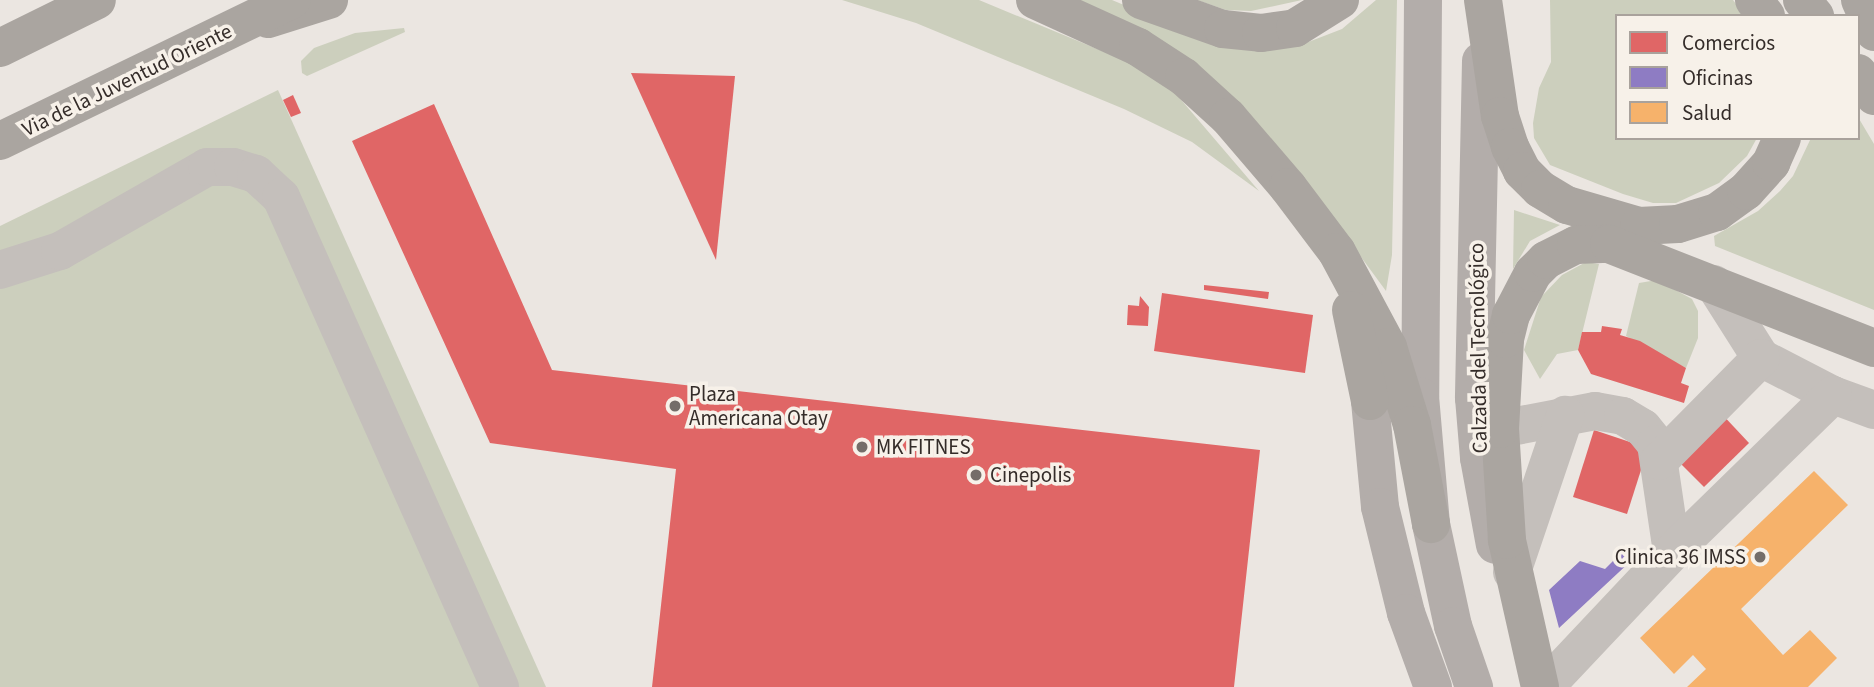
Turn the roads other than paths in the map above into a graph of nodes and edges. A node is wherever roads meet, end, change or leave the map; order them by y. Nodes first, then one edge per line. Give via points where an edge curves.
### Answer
1 (97, 0) edge
2 (292, 0) edge
3 (329, 0) edge
4 (1035, 0) edge
5 (1141, 0) edge
6 (1340, 0) edge
7 (1423, 0) edge
8 (1483, 0) edge
9 (1802, 0) edge
10 (1860, 0) edge
11 (1813, 14) edge
12 (236, 29) junction
13 (1874, 33) edge
14 (0, 48) edge
15 (1860, 76) edge
16 (1874, 96) edge
17 (1781, 140) edge
18 (0, 141) edge
19 (1288, 187) junction
20 (1422, 200) junction
21 (0, 270) edge
22 (1714, 284) junction
23 (1388, 347) junction
24 (1874, 348) edge
25 (1761, 358) junction
26 (1833, 395) junction
27 (1370, 401) junction
28 (1874, 410) edge
29 (1565, 415) junction
30 (1500, 429) junction
31 (1659, 461) junction
32 (1431, 524) junction
33 (1672, 552) junction
34 (1512, 572) junction
35 (500, 687) edge
36 (1433, 687) edge
37 (1474, 687) edge
38 (1541, 687) edge

1 - 14 highway
2 - 12 highway, Via de la Juventud Oriente
3 - 12 highway
4 - 19 highway via 1138,47 1184,77 1228,117
5 - 6 highway via 1223,29 1261,33 1295,28
7 - 20 main road
8 - 17 highway via 1500,116 1510,147 1522,171 1540,189 1567,205 1639,226 1678,225 1717,212 1746,191 1771,163
8 - 38 main road, Calzada del Tecnológico via 1475,339 1479,458 1503,582
9 - 11 highway
10 - 13 highway
12 - 18 highway, Via de la Juventud Oriente
15 - 16 highway
19 - 23 highway via 1337,252
19 - 27 highway via 1338,273 1354,319
20 - 23 main road via 1407,297
20 - 32 main road via 1420,396
21 - 35 lane via 60,251 207,167 233,167 256,174 281,197
22 - 24 highway
22 - 25 lane
22 - 30 highway via 1609,244 1576,245 1546,260 1533,273 1511,315 1505,339
23 - 27 main road
23 - 32 highway via 1412,425
25 - 26 lane
25 - 31 lane
26 - 28 lane
26 - 33 lane
27 - 36 main road via 1380,507 1393,565
29 - 30 lane
29 - 31 lane via 1595,411 1623,416 1643,428 1656,444
29 - 34 lane
30 - 34 highway
31 - 33 lane
32 - 37 main road via 1453,626
33 - 38 lane
34 - 38 highway

